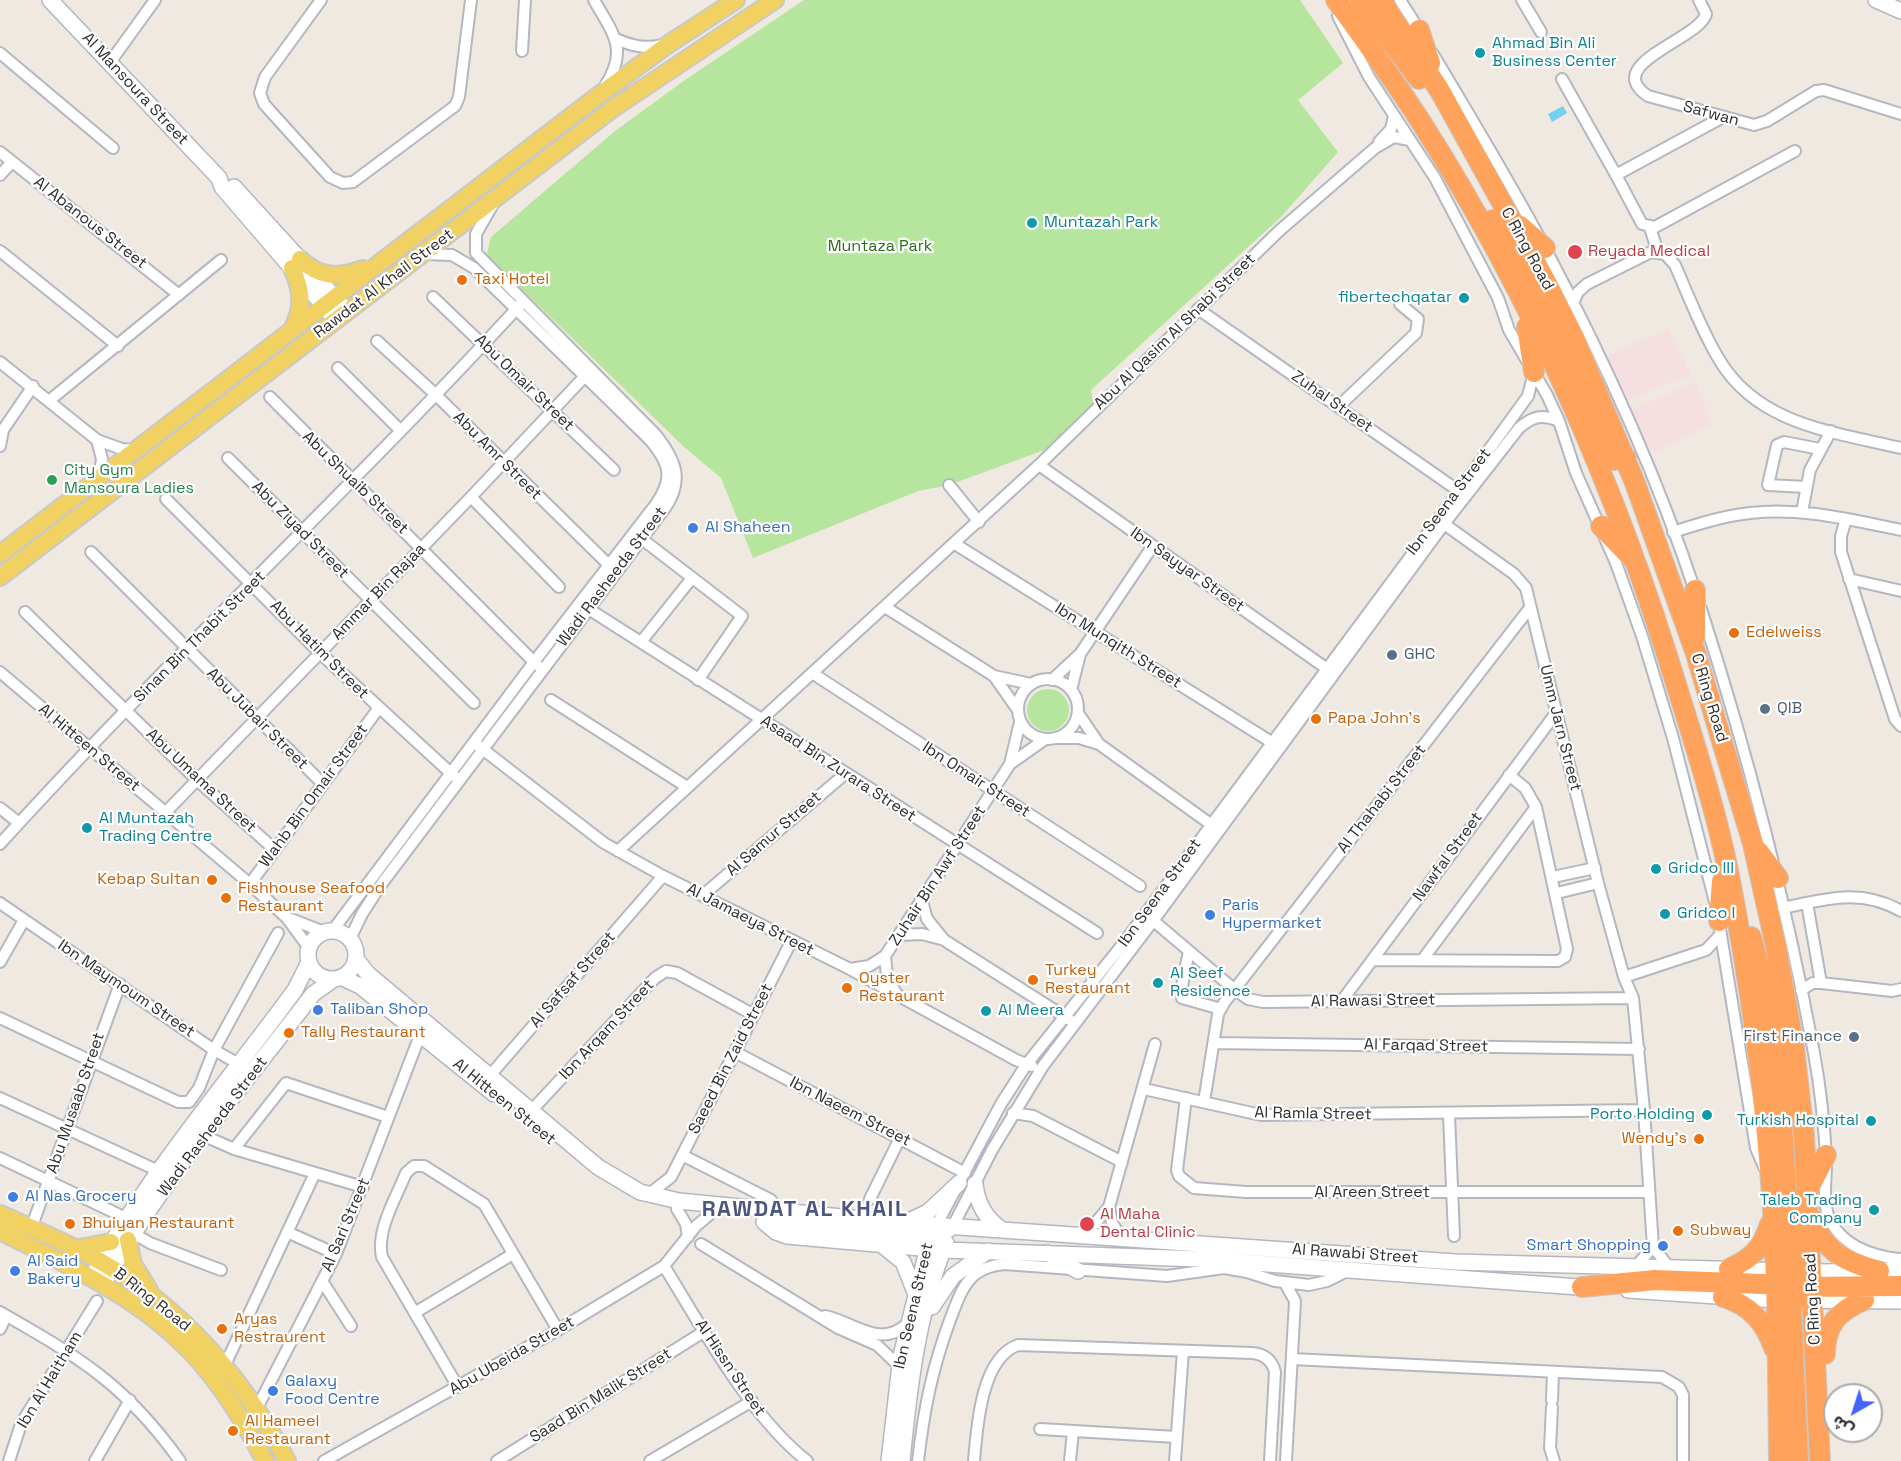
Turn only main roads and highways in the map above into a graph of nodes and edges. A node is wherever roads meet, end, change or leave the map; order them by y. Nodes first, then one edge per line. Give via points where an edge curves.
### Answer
1 (736, 0) edge
2 (775, 0) edge
3 (1336, 0) edge
4 (1360, 0) edge
5 (1380, 0) edge
6 (1419, 30) road end
7 (1440, 91) junction
8 (1420, 121) junction
9 (1461, 133) junction
10 (1510, 218) junction
11 (1545, 248) road end
12 (378, 263) junction
13 (1522, 304) junction
14 (293, 328) junction
15 (1587, 331) road end
16 (1585, 366) junction
17 (1534, 372) road end
18 (1626, 458) junction
19 (1613, 505) junction
20 (1601, 526) road end
21 (0, 554) edge
22 (1635, 561) junction
23 (0, 576) edge
24 (1695, 590) road end
25 (1696, 654) junction
26 (1724, 745) junction
27 (1753, 844) junction
28 (1726, 862) junction
29 (1778, 878) road end
30 (1720, 927) road end
31 (1801, 990) road end
32 (1794, 1047) junction
33 (1760, 1066) junction
34 (1752, 1119) road end
35 (1826, 1155) road end
36 (1807, 1198) junction
37 (1773, 1212) junction
38 (0, 1214) edge
39 (127, 1226) road end
40 (0, 1231) edge
41 (111, 1242) road end
42 (74, 1249) junction
43 (1729, 1269) road end
44 (1879, 1271) road end
45 (1793, 1286) junction
46 (1901, 1286) edge
47 (1582, 1287) road end
48 (153, 1296) junction
49 (1723, 1297) road end
50 (1864, 1300) road end
51 (1778, 1363) junction
52 (1818, 1401) junction
53 (265, 1461) edge
54 (287, 1461) edge
55 (1779, 1461) edge
56 (1798, 1461) edge
57 (1820, 1461) edge

1 - 12 main road, Rawdat Al Khail Street via 599,95
2 - 23 main road, Rawdat Al Khail Street via 612,109
3 - 8 highway, C Ring Road
4 - 9 highway
5 - 7 highway, C Ring Road
6 - 7 highway
7 - 9 highway, C Ring Road
8 - 13 highway, C Ring Road
8 - 18 highway via 1475,191 1513,254 1569,365 1608,456 1615,460
9 - 10 highway, C Ring Road
10 - 11 highway
10 - 16 highway, C Ring Road via 1547,284
12 - 14 main road, Rawdat Al Khail Street
12 - 14 main road via 332,277 296,263 302,300
13 - 17 highway
13 - 19 highway, C Ring Road via 1566,393
14 - 21 main road, Rawdat Al Khail Street
15 - 16 highway
16 - 18 highway, C Ring Road
18 - 25 highway, C Ring Road
19 - 22 highway, C Ring Road
19 - 26 highway via 1624,504 1631,510 1692,680
20 - 22 highway
22 - 28 highway, C Ring Road via 1676,681
24 - 25 highway
25 - 26 highway, C Ring Road
26 - 27 highway, C Ring Road
27 - 29 highway
27 - 32 highway, C Ring Road
28 - 30 highway
28 - 33 highway, C Ring Road
28 - 45 highway via 1754,946 1771,1034 1784,1137
31 - 32 highway via 1796,999
32 - 36 highway, C Ring Road
33 - 34 highway
33 - 37 highway, C Ring Road
35 - 36 highway
36 - 44 highway via 1816,1227 1832,1251 1849,1263
36 - 45 highway, C Ring Road
37 - 43 highway via 1759,1250
37 - 45 highway, C Ring Road
38 - 42 main road, B Ring Road
39 - 48 main road via 133,1264
40 - 53 main road, B Ring Road via 97,1281 140,1308 190,1350 230,1402
41 - 42 main road
42 - 48 main road, B Ring Road
45 - 46 highway
45 - 47 highway via 1655,1280
45 - 51 highway, C Ring Road
45 - 52 highway, C Ring Road
45 - 56 highway
48 - 54 main road, B Ring Road via 225,1365 257,1408
49 - 51 highway via 1746,1307 1763,1323
50 - 52 highway via 1842,1311 1828,1330 1824,1381
51 - 55 highway, C Ring Road
52 - 57 highway, C Ring Road

